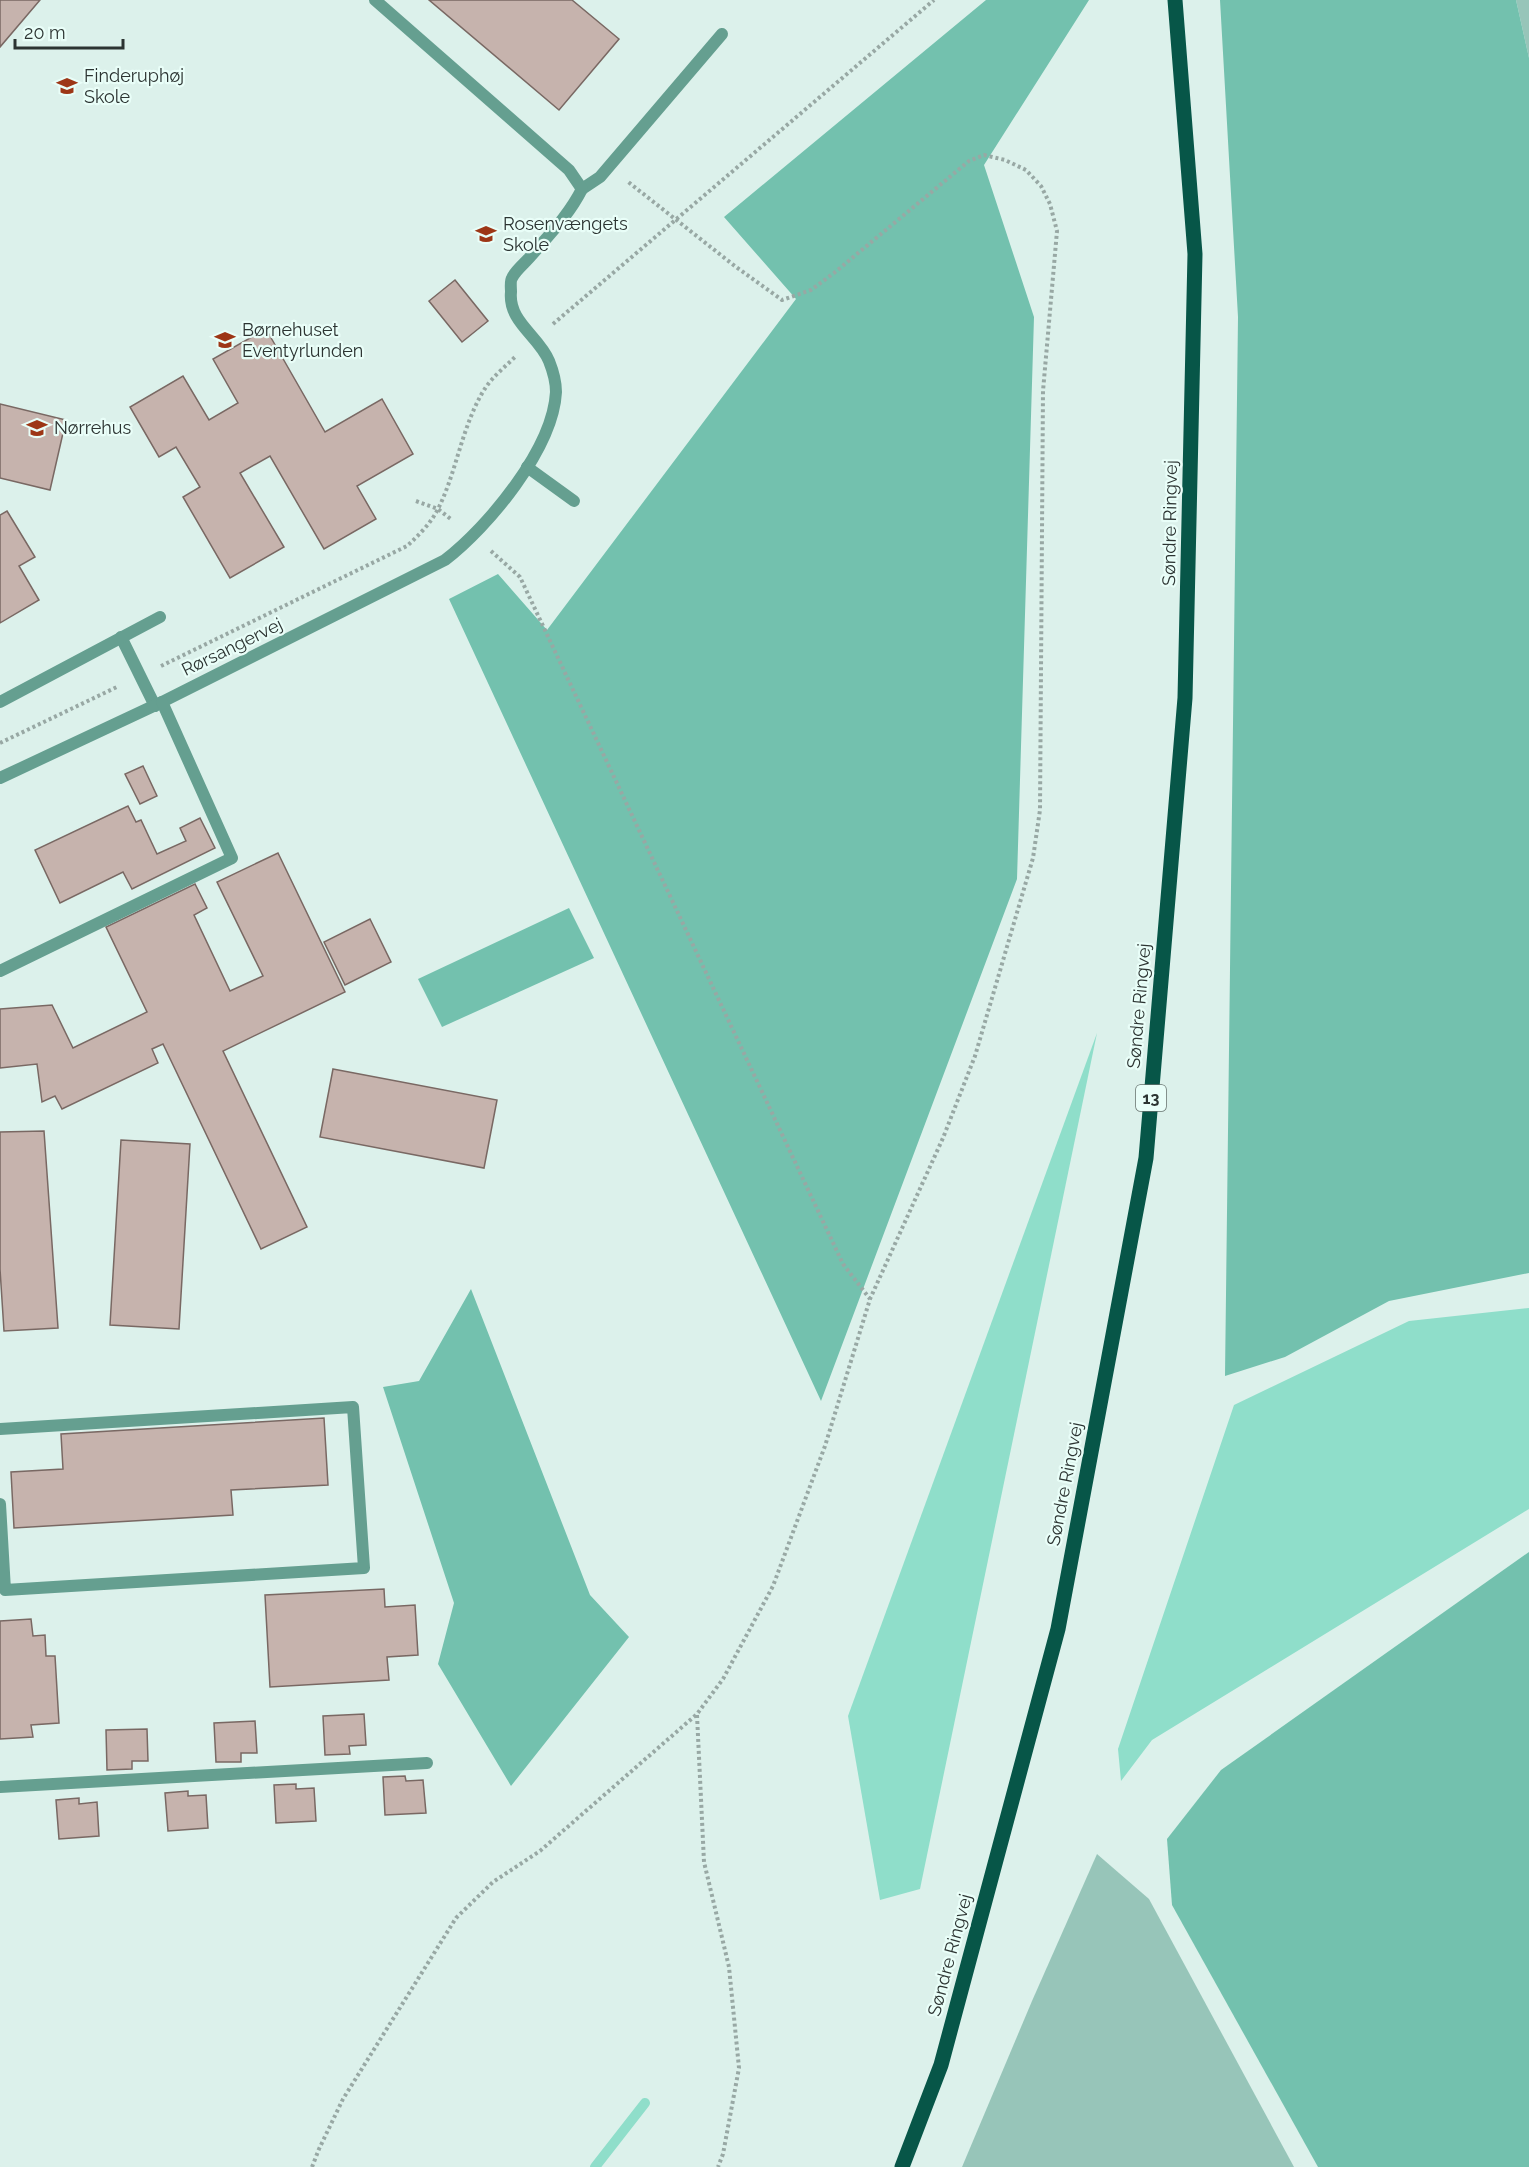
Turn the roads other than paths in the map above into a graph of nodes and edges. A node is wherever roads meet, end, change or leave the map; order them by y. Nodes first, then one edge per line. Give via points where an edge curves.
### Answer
1 (375, 0) edge
2 (1175, 0) edge
3 (722, 34) dead end
4 (582, 189) junction
5 (527, 467) junction
6 (574, 501) dead end
7 (160, 617) dead end
8 (121, 637) junction
9 (0, 702) edge
10 (158, 704) junction
11 (0, 778) edge
12 (0, 971) edge
13 (0, 1429) edge
14 (0, 1504) edge
15 (1, 1525) edge
16 (427, 1763) dead end
17 (0, 1787) edge
18 (902, 2167) edge

1 - 4 lane via 569,170
2 - 18 main road, Søndre Ringvej / 13 via 1195,255 1185,698 1146,1158 1058,1629 941,2065
3 - 4 lane via 600,177
4 - 5 lane, Rørsangervej via 572,209 512,278 510,302 520,323 548,358 556,392 546,429
5 - 6 lane
5 - 10 lane, Rørsangervej via 472,537 445,560
7 - 8 lane
8 - 9 lane
8 - 10 lane
10 - 11 lane, Rørsangervej
10 - 12 lane via 232,858
13 - 15 lane via 353,1407 364,1568 5,1590
14 - 15 lane
16 - 17 lane

